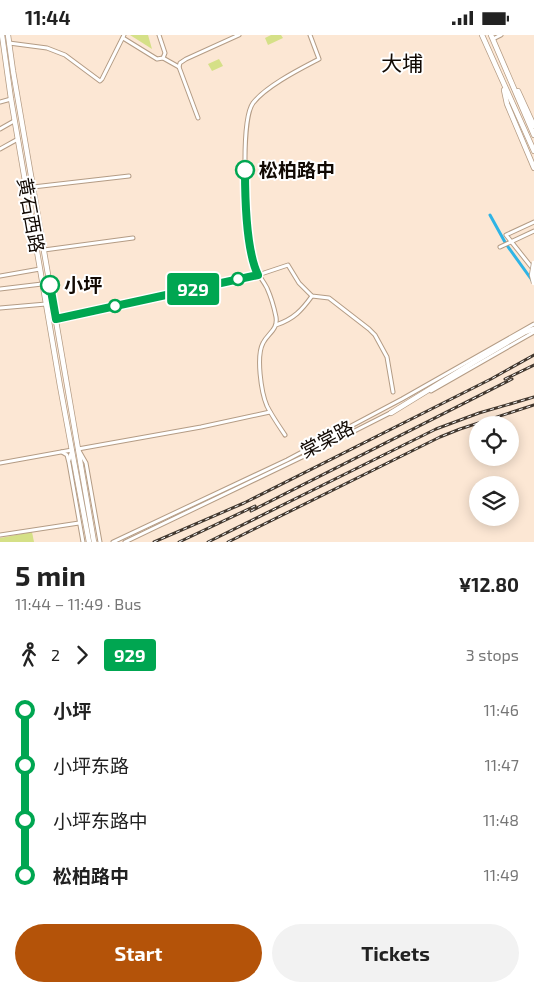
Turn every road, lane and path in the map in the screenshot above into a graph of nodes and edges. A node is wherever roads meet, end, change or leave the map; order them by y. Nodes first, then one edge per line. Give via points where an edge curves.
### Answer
1 (2, 35) edge
2 (8, 35) edge
3 (159, 35) edge
4 (239, 35) edge
5 (310, 35) edge
6 (482, 35) edge
7 (500, 35) edge
8 (124, 36) edge
9 (492, 37) edge
10 (9, 43) junction
11 (164, 57) junction
12 (2, 58) edge
13 (180, 67) junction
14 (508, 73) junction
15 (500, 77) junction
16 (11, 100) junction
17 (18, 101) junction
18 (0, 102) edge
19 (20, 112) junction
20 (14, 113) junction
21 (198, 118) dead end
22 (15, 121) junction
23 (534, 127) edge
24 (0, 129) edge
25 (534, 135) edge
26 (18, 139) junction
27 (0, 149) edge
28 (534, 151) edge
29 (534, 169) edge
30 (129, 176) dead end
31 (33, 187) junction
32 (534, 222) edge
33 (528, 225) junction
34 (533, 231) edge
35 (133, 238) dead end
36 (511, 241) junction
37 (500, 247) dead end
38 (44, 250) junction
39 (534, 263) edge
40 (40, 269) junction
41 (534, 269) edge
42 (0, 275) edge
43 (258, 275) junction
44 (43, 283) junction
45 (534, 283) edge
46 (0, 289) edge
47 (312, 296) junction
48 (47, 304) junction
49 (0, 308) edge
50 (56, 319) junction
51 (534, 324) edge
52 (276, 325) junction
53 (534, 330) edge
54 (393, 392) dead end
55 (270, 412) junction
56 (391, 413) junction
57 (285, 435) dead end
58 (78, 449) junction
59 (72, 450) junction
60 (62, 452) junction
61 (0, 463) edge
62 (69, 463) junction
63 (80, 478) junction
64 (79, 523) junction
65 (98, 528) junction
66 (80, 531) junction
67 (0, 535) edge
68 (83, 542) edge
69 (89, 542) edge
70 (94, 542) edge
71 (100, 542) edge
72 (113, 542) edge
73 (126, 542) edge

1 - 12 main road, 黄石西路
2 - 10 main road, 黄石西路
3 - 11 street
4 - 13 street via 186,59
5 - 43 street via 319,59 262,95 250,110 245,181 250,241
6 - 15 main road
7 - 9 street
8 - 10 street via 100,81 65,55 47,48
8 - 11 street via 157,59
9 - 14 main road
10 - 17 main road, 黄石西路
11 - 13 street
12 - 16 main road, 黄石西路
13 - 21 street
14 - 23 main road
14 - 25 main road
15 - 28 main road
15 - 29 main road via 507,104
16 - 17 street
16 - 18 street
16 - 20 main road, 黄石西路
17 - 19 main road, 黄石西路
19 - 20 street
19 - 31 main road, 黄石西路
20 - 22 main road, 黄石西路
22 - 24 street
22 - 26 main road, 黄石西路
26 - 27 street
26 - 40 main road, 黄石西路
30 - 31 street
31 - 38 main road, 黄石西路
32 - 33 street
33 - 34 street
33 - 36 street via 506,235
34 - 36 street
35 - 38 street
36 - 37 street
36 - 41 street
38 - 50 main road, 黄石西路
39 - 45 main road, bridge
40 - 42 street
40 - 44 main road, 黄石西路
43 - 47 street via 288,265
43 - 50 street
43 - 52 street via 267,287
44 - 46 street
44 - 48 main road, 黄石西路
47 - 52 street via 293,318
47 - 54 street via 329,298 375,335 387,357
48 - 49 street
48 - 59 main road, 黄石西路
50 - 58 main road, 黄石西路
51 - 72 street, 棠棠路 via 287,460
52 - 55 street via 263,343 260,356 266,404
53 - 56 street, 棠棠路
53 - 56 main road
55 - 57 street
55 - 58 street
56 - 73 street, 棠棠路
58 - 63 main road, 黄石西路
58 - 65 street via 86,463
59 - 60 street
59 - 62 street
59 - 63 main road, 黄石西路
60 - 61 street
60 - 62 street
62 - 64 street
63 - 69 main road, 黄石西路, bridge
63 - 70 main road, 黄石西路, bridge
64 - 66 street
64 - 67 street
65 - 66 street
65 - 71 street
66 - 68 street

